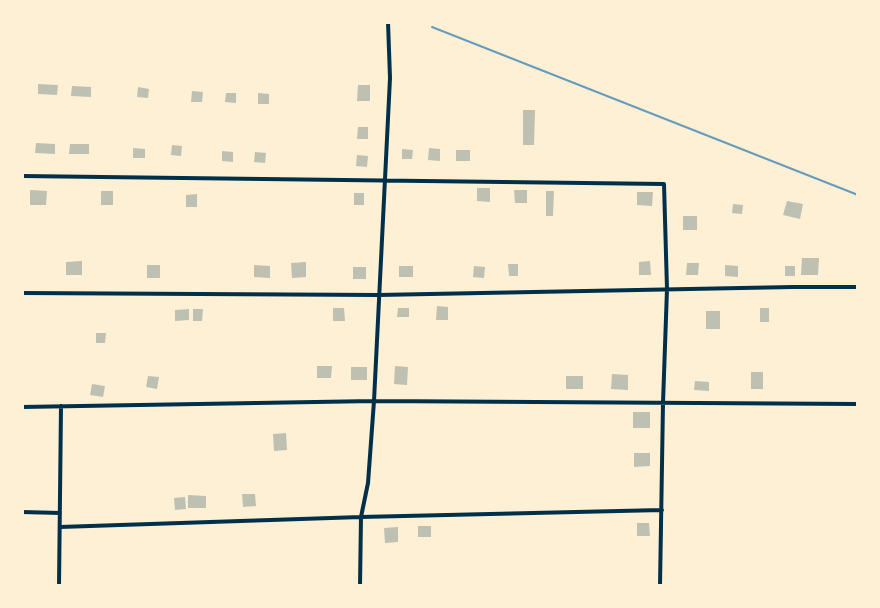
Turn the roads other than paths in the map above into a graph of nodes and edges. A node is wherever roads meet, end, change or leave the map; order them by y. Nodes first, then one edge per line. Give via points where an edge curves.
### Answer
1 (388, 22) edge
2 (22, 177) edge
3 (384, 180) junction
4 (858, 287) edge
5 (667, 289) junction
6 (22, 293) edge
7 (378, 295) junction
8 (374, 401) junction
9 (663, 402) junction
10 (858, 404) edge
11 (61, 406) junction
12 (22, 407) edge
13 (662, 510) junction
14 (22, 512) edge
15 (60, 513) junction
16 (362, 517) junction
17 (60, 527) junction
18 (59, 585) edge
19 (360, 585) edge
20 (660, 585) edge

1 - 3 street via 390,78
2 - 3 street
3 - 5 street via 664,184
3 - 7 street
4 - 5 street
5 - 7 street
5 - 9 street
6 - 7 street
7 - 8 street
8 - 9 street
8 - 11 street
8 - 16 street
9 - 10 street
9 - 13 street
11 - 12 street
11 - 15 street
13 - 16 street
13 - 20 street
14 - 15 street
15 - 17 street
16 - 17 street
16 - 19 street
17 - 18 street

